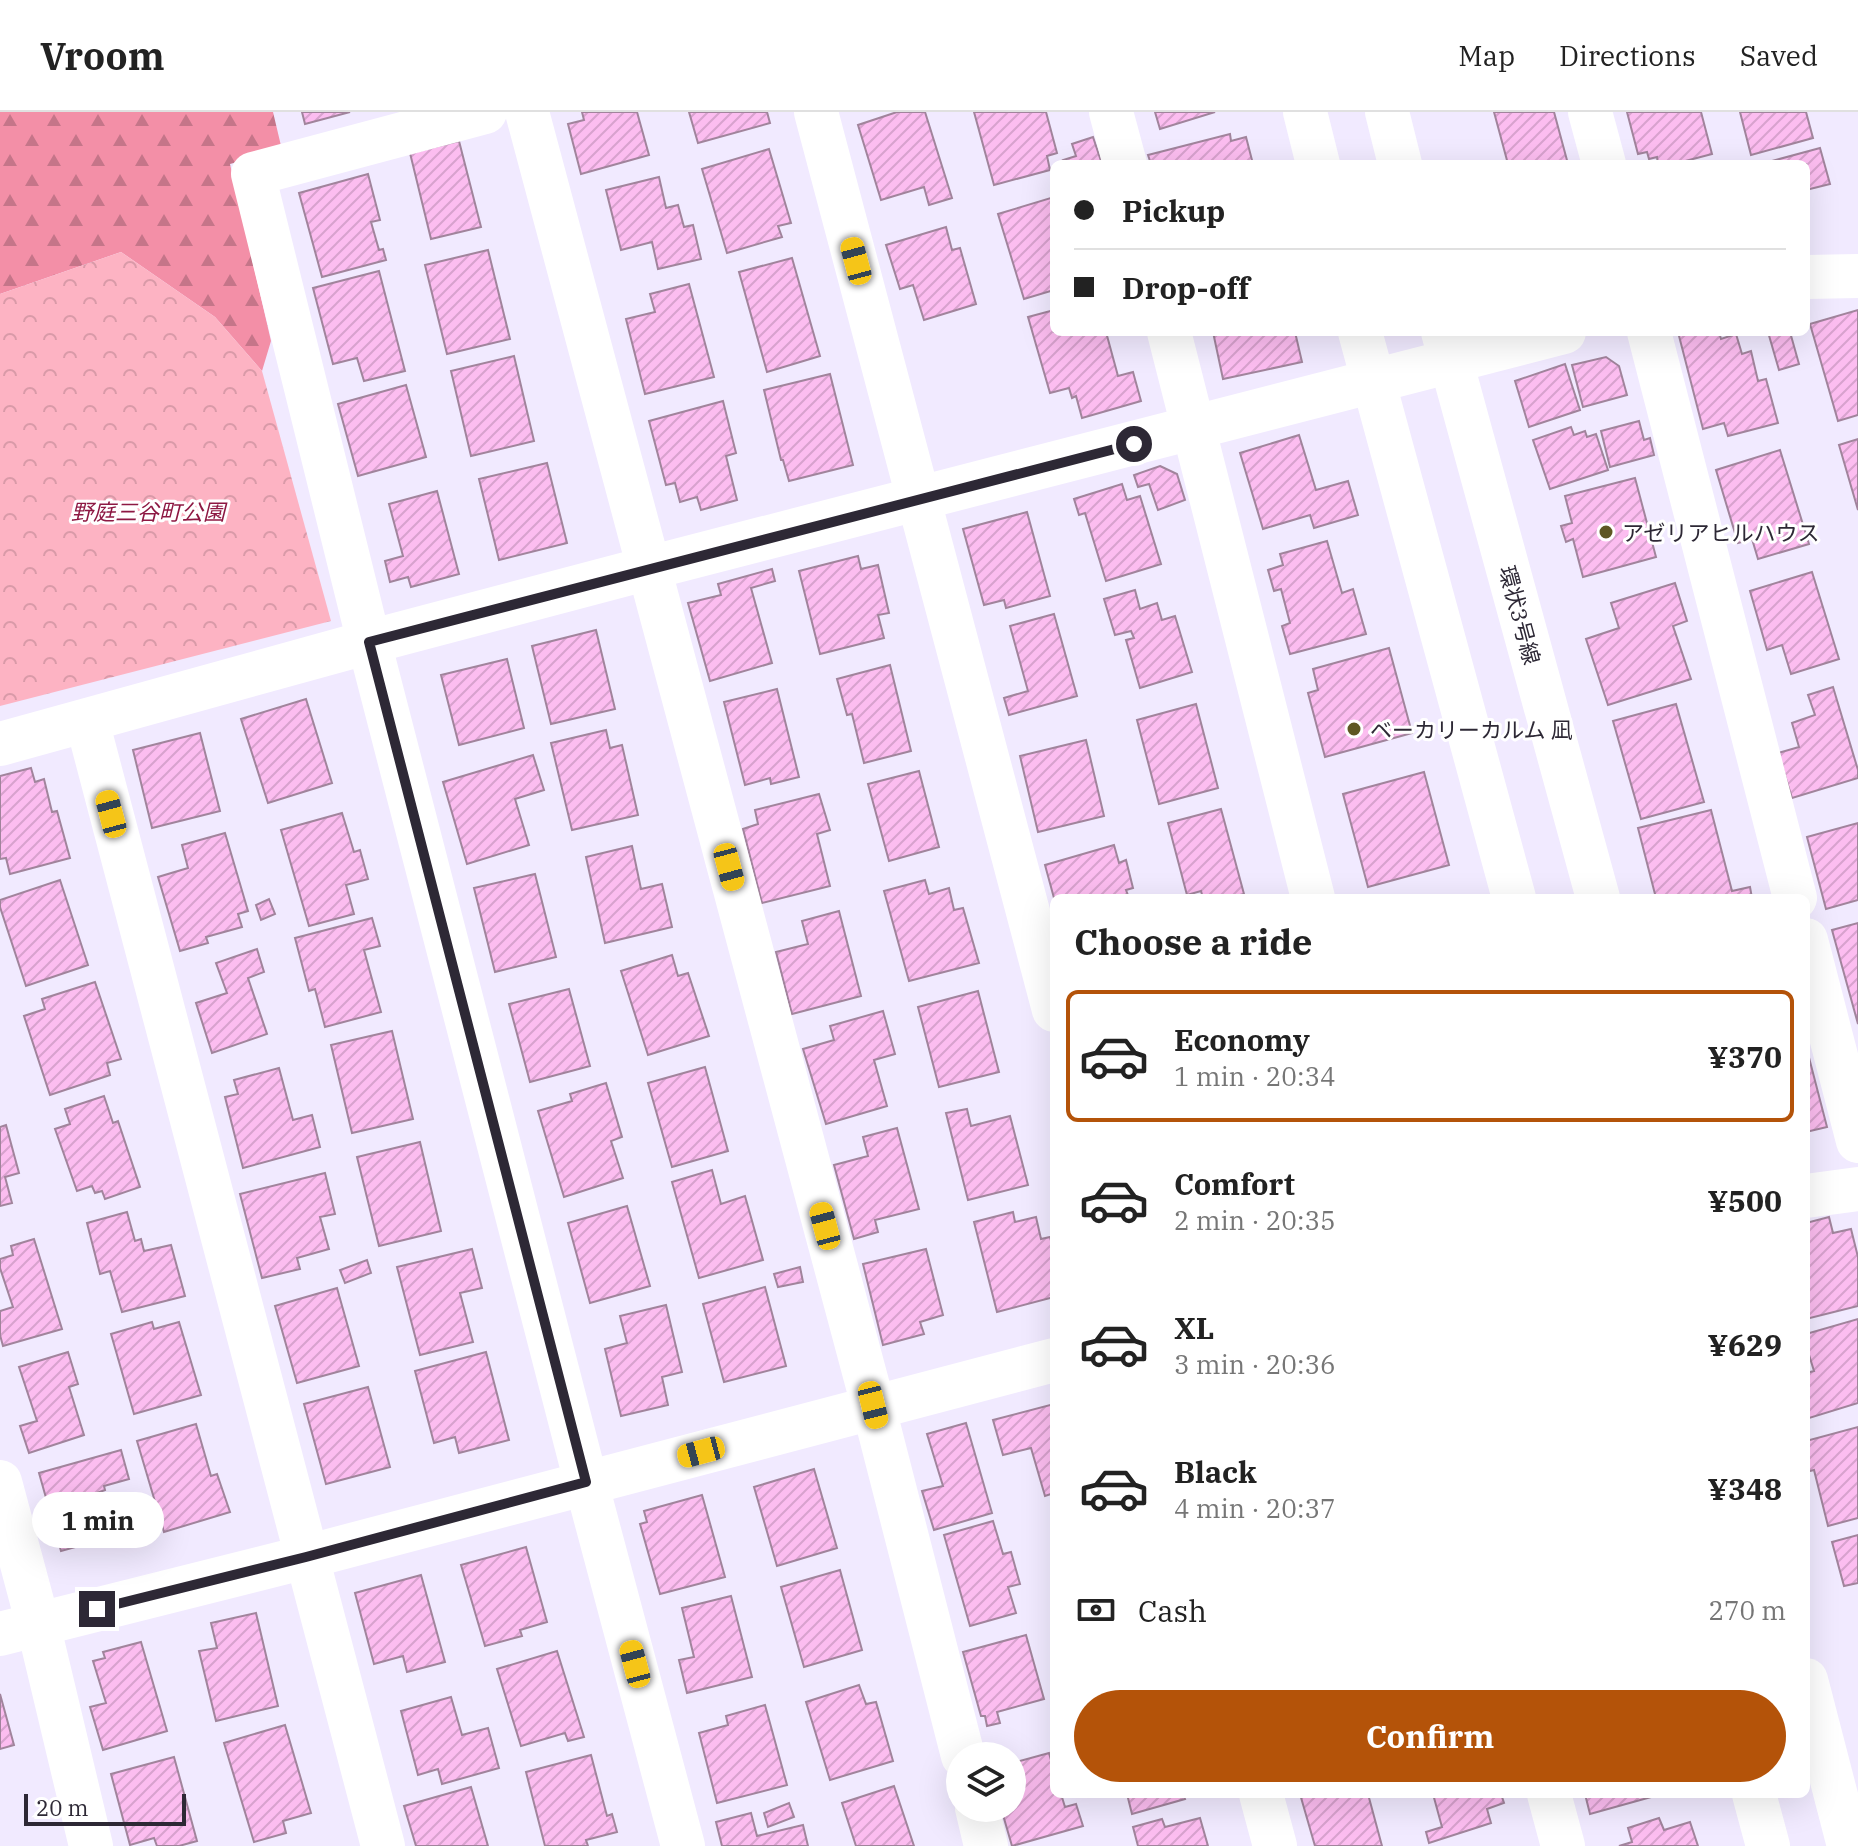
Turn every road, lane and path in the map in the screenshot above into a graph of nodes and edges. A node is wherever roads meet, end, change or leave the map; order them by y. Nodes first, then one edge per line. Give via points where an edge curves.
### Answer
1 (485, 112) edge
2 (527, 112) edge
3 (816, 112) edge
4 (1111, 112) edge
5 (1305, 112) edge
6 (1387, 112) edge
7 (1590, 112) edge
8 (1124, 160) edge
9 (1317, 160) edge
10 (1399, 160) edge
11 (1603, 160) edge
12 (1858, 276) edge
13 (1810, 277) edge
14 (1170, 336) edge
15 (1361, 336) edge
16 (1533, 336) edge
17 (1650, 336) edge
18 (1447, 347) edge
19 (1373, 383) junction
20 (1195, 428) junction
21 (921, 499) junction
22 (649, 568) junction
23 (369, 642) junction
24 (87, 721) junction
25 (0, 744) edge
26 (1312, 894) edge
27 (1513, 894) edge
28 (1597, 894) edge
29 (1794, 894) edge
30 (1810, 955) edge
31 (1050, 995) edge
32 (1858, 1141) edge
33 (1858, 1189) edge
34 (1810, 1195) edge
35 (1050, 1361) edge
36 (873, 1405) junction
37 (0, 1482) edge
38 (586, 1482) junction
39 (306, 1557) junction
40 (19, 1629) edge
41 (1810, 1695) edge
42 (959, 1742) edge
43 (1262, 1798) edge
44 (1550, 1798) edge
45 (1755, 1798) edge
46 (980, 1822) edge
47 (91, 1846) edge
48 (383, 1846) edge
49 (683, 1846) edge
50 (986, 1846) edge
51 (1275, 1846) edge
52 (1563, 1846) edge
53 (1768, 1846) edge
54 (1849, 1846) edge

1 - 23 street via 253,174
2 - 22 street
3 - 21 street
4 - 8 street
5 - 9 street
6 - 10 street
7 - 11 street
12 - 13 street
14 - 20 street
15 - 19 street
16 - 18 street
17 - 29 street
18 - 19 street
18 - 28 street, 環状3号線
19 - 20 street
19 - 27 street
20 - 21 street
20 - 26 street
21 - 22 street
21 - 31 street
22 - 23 street
22 - 36 street
23 - 24 street
23 - 38 street
24 - 25 street
24 - 39 street
30 - 32 street
33 - 34 street
35 - 36 street
36 - 38 street
36 - 42 street
37 - 40 street
38 - 39 street
38 - 49 street
39 - 40 street
39 - 48 street
40 - 47 street
41 - 54 street
43 - 51 street
44 - 52 street
45 - 53 street
46 - 50 street

